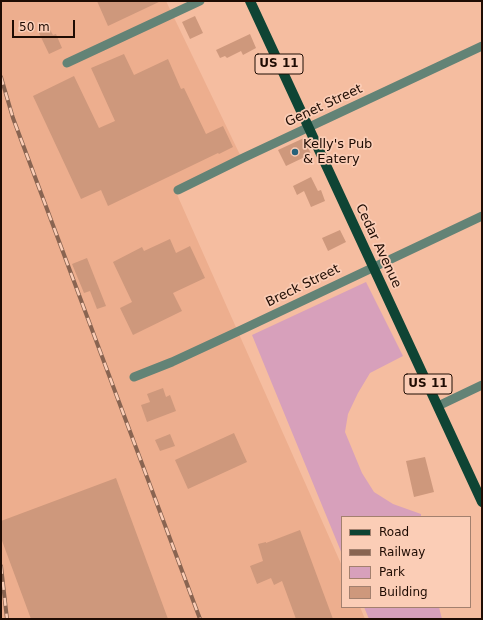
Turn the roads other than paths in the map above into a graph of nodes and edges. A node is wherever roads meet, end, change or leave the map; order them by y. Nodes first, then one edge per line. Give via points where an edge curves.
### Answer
1 (200, 1) edge
2 (250, 1) edge
3 (482, 46) edge
4 (68, 63) dead end
5 (309, 127) junction
6 (178, 190) dead end
7 (482, 216) edge
8 (374, 267) junction
9 (134, 377) dead end
10 (482, 385) edge
11 (438, 406) junction
12 (482, 502) edge

1 - 4 street
2 - 5 main road, Cedar Avenue / US 11
3 - 5 street, Genet Street
5 - 6 street, Genet Street
5 - 8 main road, Cedar Avenue / US 11
7 - 8 street, Breck Street
8 - 9 street, Breck Street via 242,330
8 - 11 main road, Cedar Avenue / US 11
10 - 11 street
11 - 12 main road, Cedar Avenue / US 11

